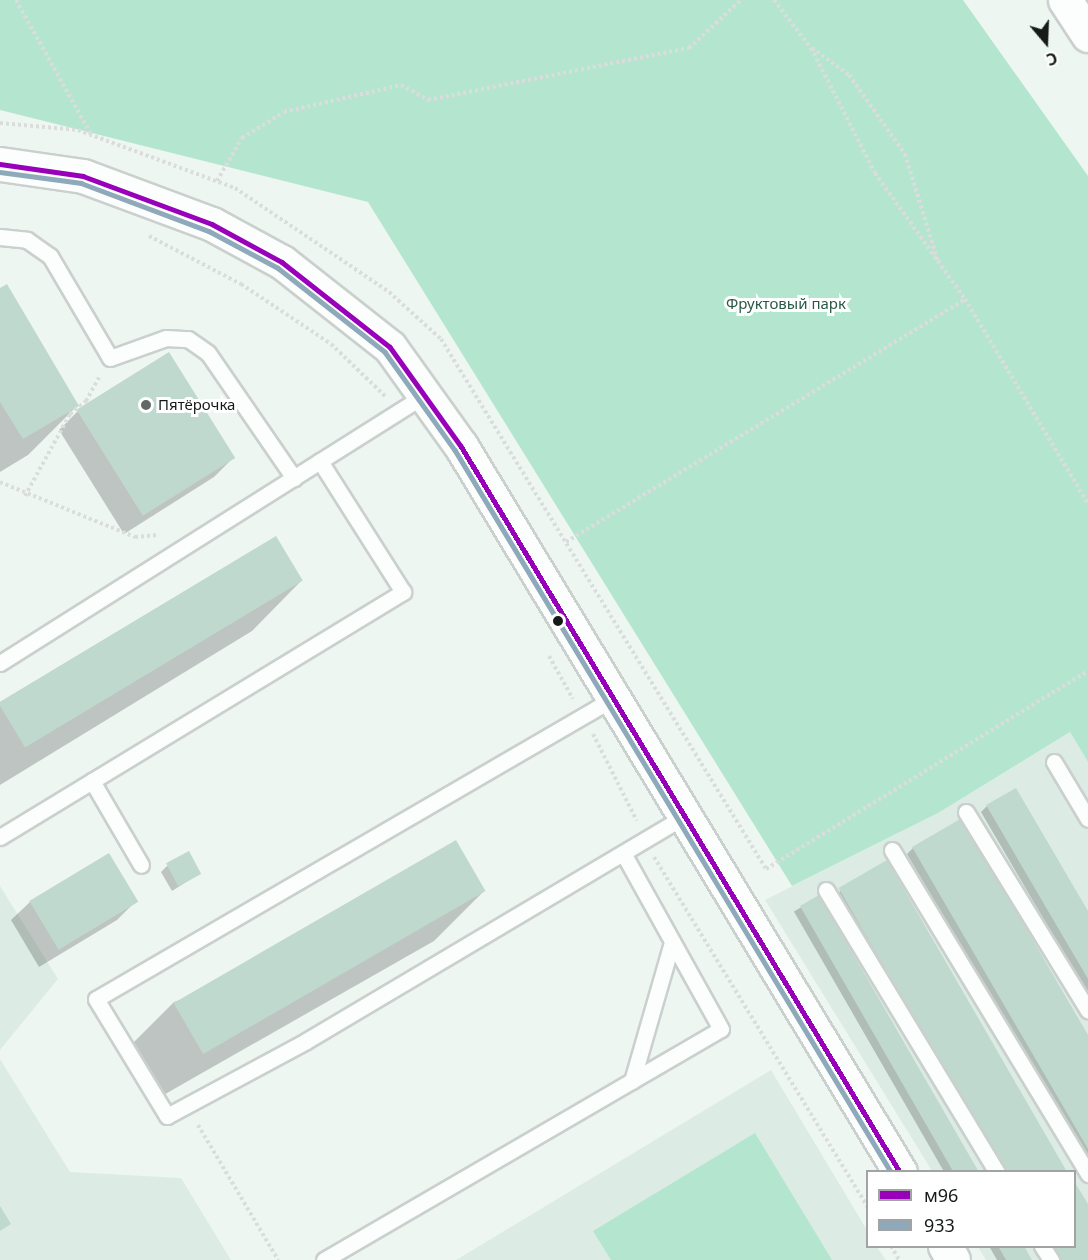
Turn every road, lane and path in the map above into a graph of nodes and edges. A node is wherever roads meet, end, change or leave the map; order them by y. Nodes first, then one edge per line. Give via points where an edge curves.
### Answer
1 (16, 0) edge
2 (741, 0) edge
3 (774, 0) edge
4 (1065, 0) edge
5 (1088, 35) edge
6 (811, 48) junction
7 (91, 135) dead end
8 (0, 164) edge
9 (217, 181) dead end
10 (0, 237) edge
11 (938, 265) junction
12 (965, 299) junction
13 (110, 358) junction
14 (428, 393) junction
15 (320, 461) junction
16 (294, 478) junction
17 (0, 482) edge
18 (24, 496) junction
19 (1088, 504) edge
20 (207, 533) junction
21 (566, 542) dead end
22 (0, 663) edge
23 (1088, 671) edge
24 (614, 699) junction
25 (694, 754) dead end
26 (1054, 762) dead end
27 (92, 781) junction
28 (627, 794) dead end
29 (966, 812) dead end
30 (685, 816) junction
31 (1088, 819) edge
32 (0, 837) edge
33 (644, 840) junction
34 (892, 850) dead end
35 (623, 853) junction
36 (141, 865) dead end
37 (826, 890) dead end
38 (672, 942) junction
39 (1088, 1010) edge
40 (632, 1081) junction
41 (187, 1106) junction
42 (899, 1170) edge
43 (996, 1170) edge
44 (1088, 1174) edge
45 (866, 1206) edge
46 (278, 1260) edge
47 (324, 1260) edge

1 - 7 path
2 - 9 path via 689,48 428,100 401,85 284,112 242,138
3 - 6 path
4 - 5 street
6 - 11 path via 875,173
6 - 11 path via 849,75 905,154
8 - 14 street via 84,176 212,224 282,262 344,308 390,347
10 - 13 lane via 27,240 50,256
11 - 12 path
12 - 19 path
12 - 21 path
13 - 16 lane via 166,338 188,339 208,353
13 - 18 path via 86,401 70,414
14 - 15 lane
14 - 24 street
15 - 16 lane
15 - 27 lane via 403,592
16 - 20 lane
17 - 18 path
18 - 20 path via 135,537
20 - 22 lane
23 - 25 path via 766,869
24 - 30 street
24 - 41 lane via 96,999 167,1116
26 - 31 lane
27 - 32 lane
27 - 36 lane
28 - 33 path
29 - 39 lane
30 - 33 lane
30 - 42 street
33 - 35 lane
33 - 45 path
34 - 44 lane
35 - 38 lane
35 - 41 lane
37 - 43 lane
38 - 40 lane
38 - 40 lane via 721,1029
40 - 47 lane
41 - 46 path

